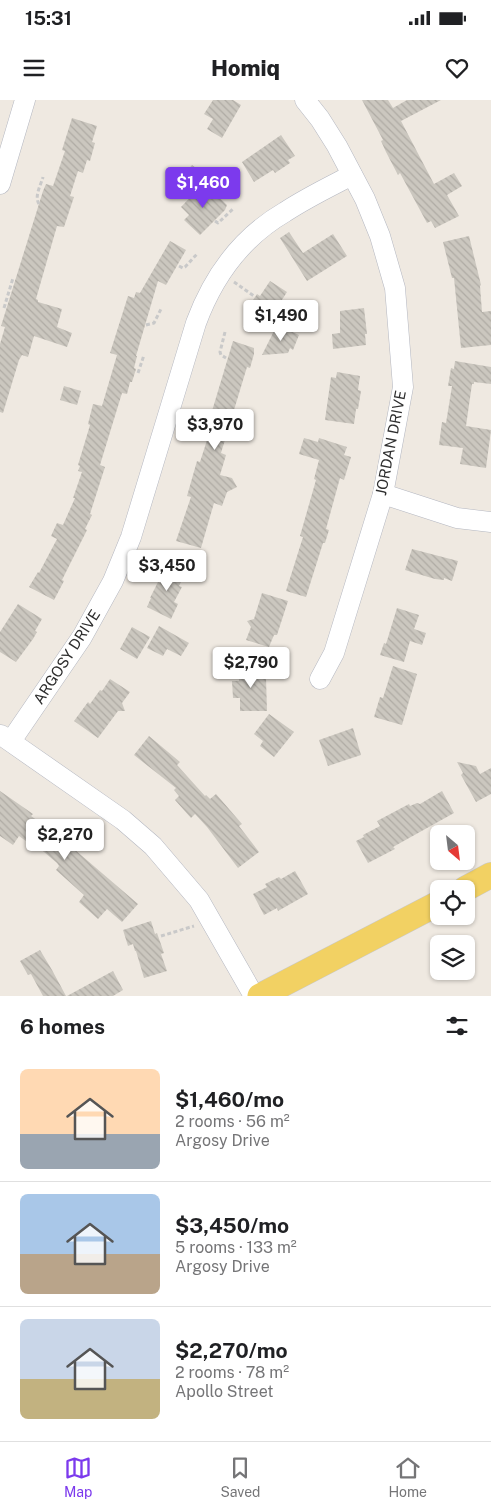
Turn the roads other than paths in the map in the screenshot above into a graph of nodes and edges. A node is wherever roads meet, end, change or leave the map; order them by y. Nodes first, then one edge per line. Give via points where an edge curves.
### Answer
1 (25, 100) edge
2 (305, 100) edge
3 (352, 175) junction
4 (0, 184) edge
5 (383, 494) junction
6 (491, 522) edge
7 (320, 679) dead end
8 (5, 738) edge
9 (491, 875) edge
10 (475, 884) edge
11 (430, 908) edge
12 (254, 996) edge
13 (260, 996) edge

1 - 4 street
2 - 3 street, JORDAN DRIVE via 329,131
3 - 5 street, JORDAN DRIVE via 380,236 395,288 403,388
3 - 8 street, ARGOSY DRIVE via 269,222 240,248 222,270 196,323 131,536 113,581 75,649
5 - 6 street via 457,518
5 - 7 street, JORDAN DRIVE via 334,653
8 - 12 street via 123,820 163,856 198,900
9 - 10 main road
11 - 13 main road

